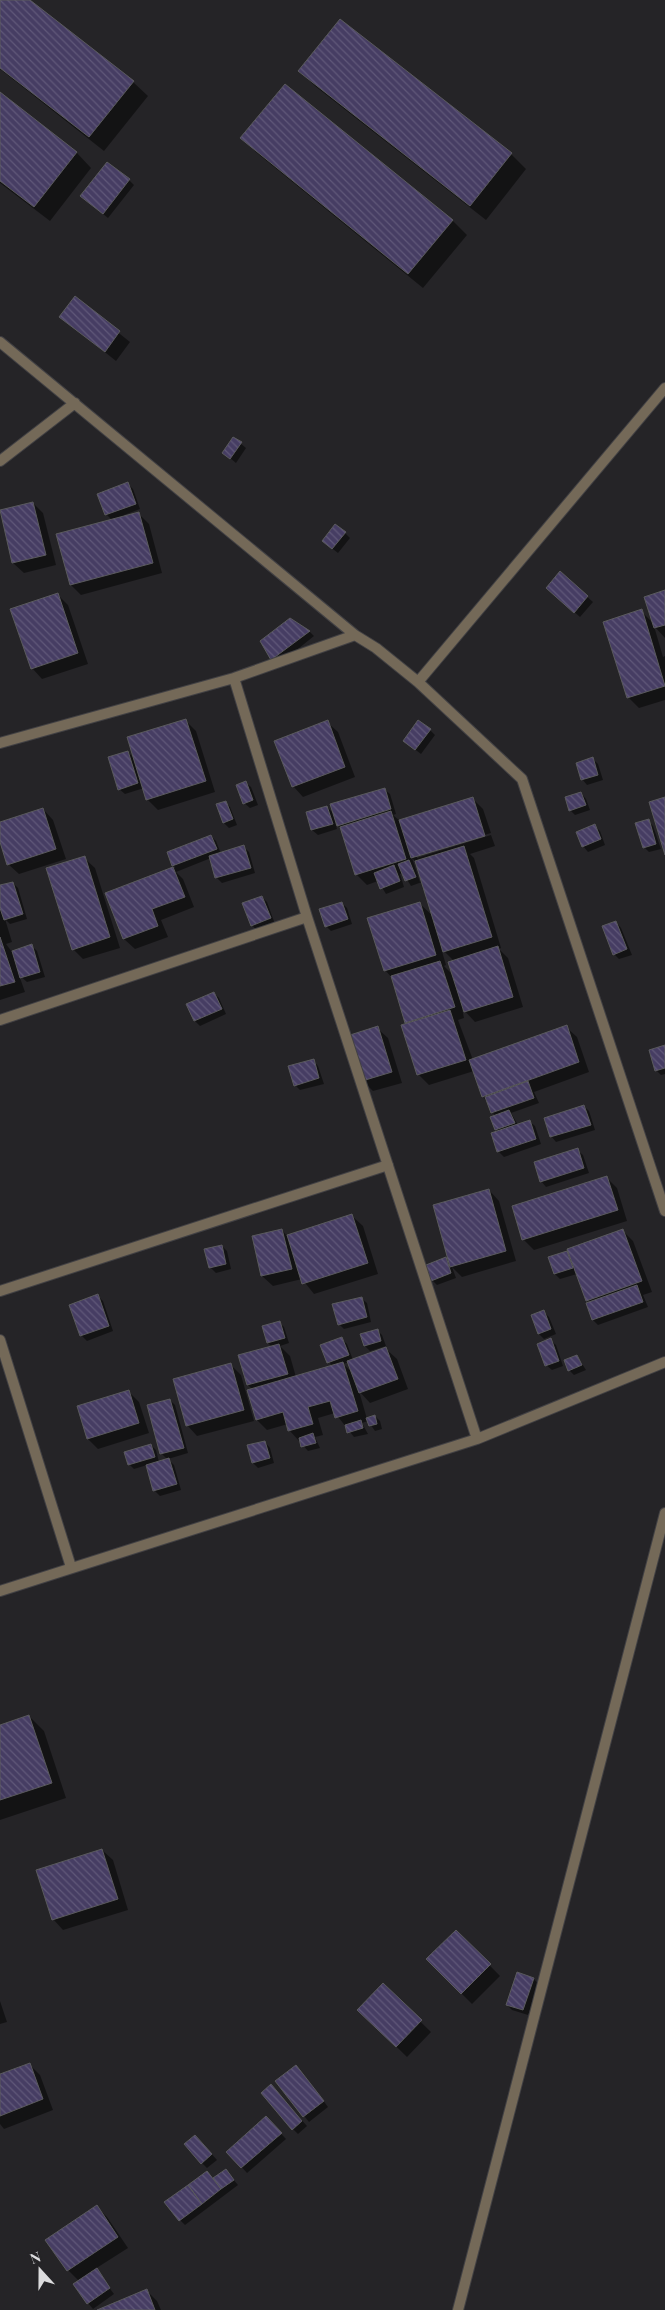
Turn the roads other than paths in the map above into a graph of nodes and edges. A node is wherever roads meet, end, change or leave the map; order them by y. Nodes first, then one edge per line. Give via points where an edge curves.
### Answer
1 (0, 342) edge
2 (665, 388) edge
3 (75, 403) junction
4 (0, 462) edge
5 (355, 635) junction
6 (234, 678) junction
7 (418, 682) junction
8 (0, 743) edge
9 (307, 917) junction
10 (0, 1020) edge
11 (388, 1166) junction
12 (665, 1211) edge
13 (0, 1291) edge
14 (0, 1340) edge
15 (665, 1362) edge
16 (477, 1439) junction
17 (665, 1513) edge
18 (70, 1567) junction
19 (0, 1591) edge
20 (458, 2310) edge

1 - 3 street
2 - 7 street
3 - 4 street
3 - 5 street
5 - 6 street
5 - 7 street
6 - 8 street
6 - 9 street
7 - 12 street via 522,779
9 - 10 street
9 - 11 street
11 - 13 street
11 - 16 street
14 - 18 street
15 - 16 street
16 - 18 street
17 - 20 street
18 - 19 street

